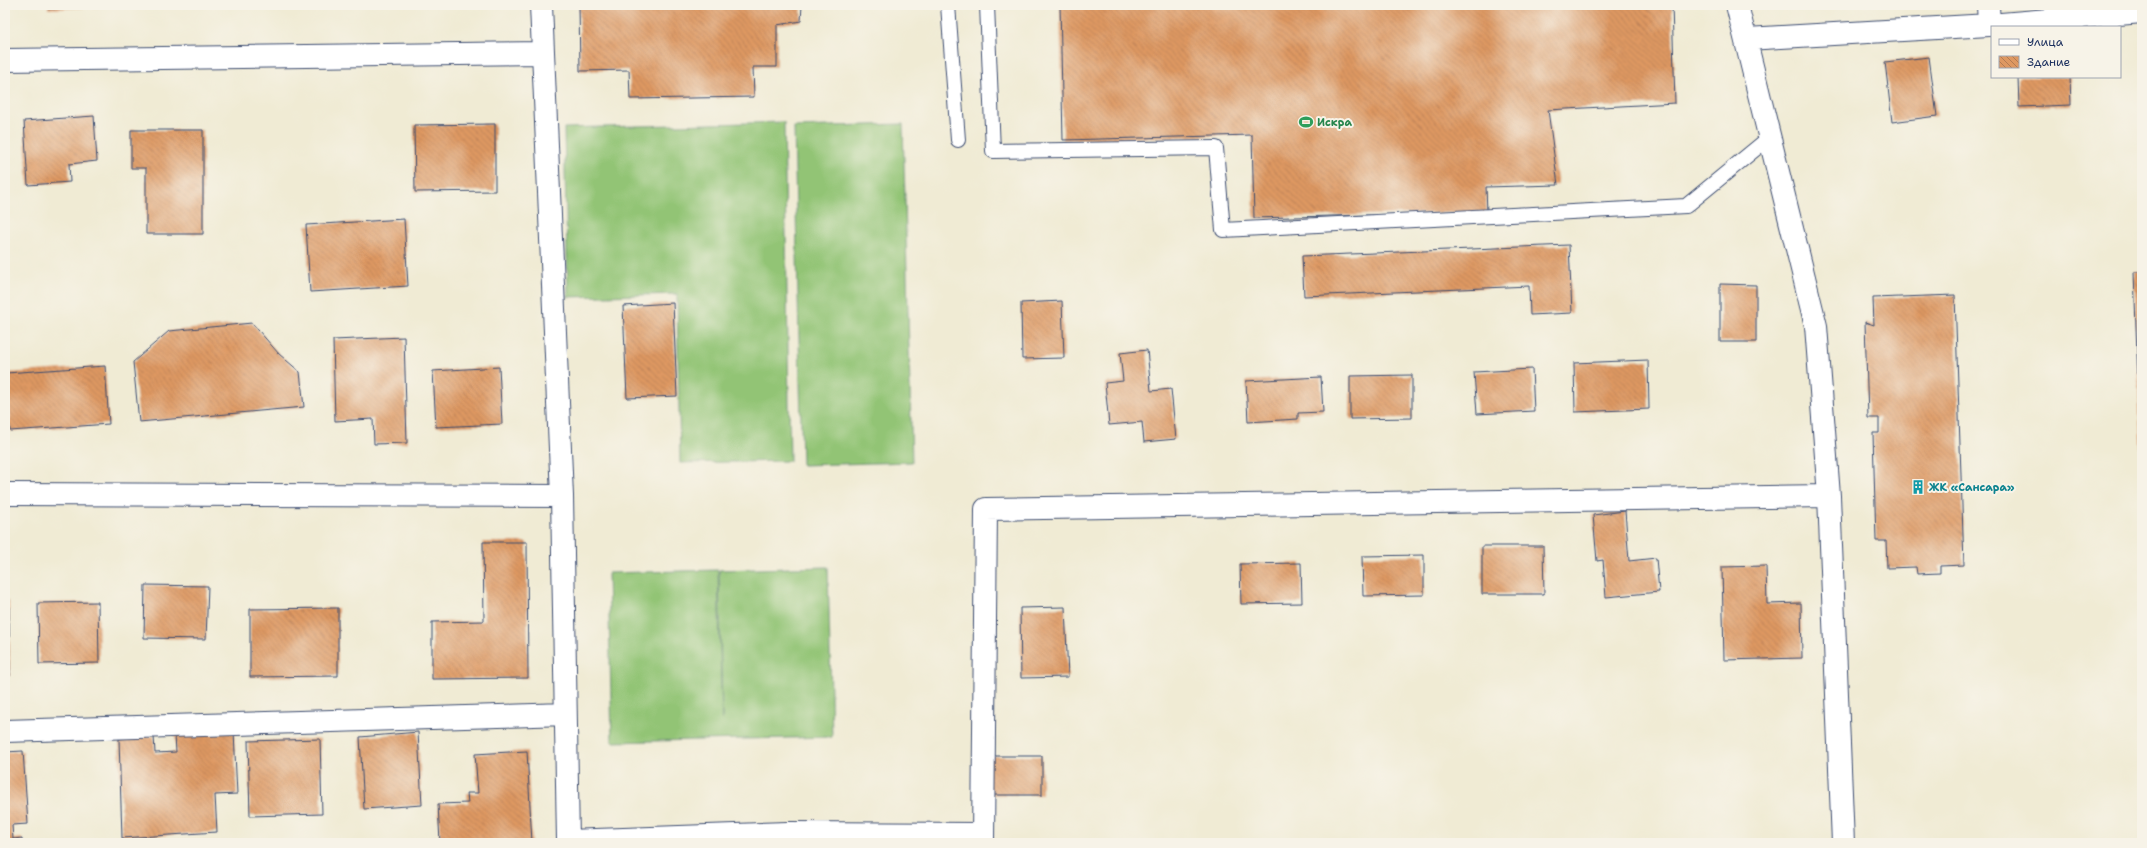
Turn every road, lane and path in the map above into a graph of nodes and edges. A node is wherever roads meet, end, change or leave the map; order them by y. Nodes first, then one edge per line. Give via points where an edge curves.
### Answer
1 (541, 5) edge
2 (948, 5) edge
3 (987, 5) edge
4 (1737, 5) edge
5 (2142, 12) edge
6 (1988, 15) edge
7 (1747, 39) junction
8 (543, 53) junction
9 (5, 60) edge
10 (1770, 138) junction
11 (958, 140) dead end
12 (5, 494) edge
13 (562, 496) junction
14 (1829, 496) junction
15 (565, 714) junction
16 (5, 731) edge
17 (983, 838) edge
18 (1843, 843) edge

1 - 8 street
2 - 11 lane
3 - 10 lane via 993,151 1216,148 1223,230 1686,206
4 - 7 street
5 - 6 street
6 - 7 street
7 - 10 street
8 - 9 street
8 - 13 street
10 - 14 street via 1816,326
12 - 13 street
13 - 15 street
14 - 17 street via 986,509
14 - 18 street
15 - 16 street
15 - 17 street via 568,841 788,833

